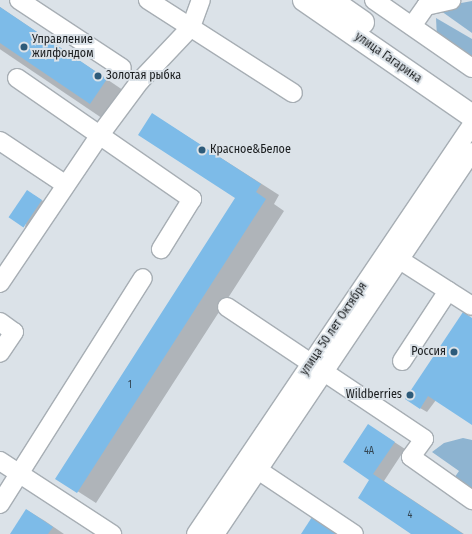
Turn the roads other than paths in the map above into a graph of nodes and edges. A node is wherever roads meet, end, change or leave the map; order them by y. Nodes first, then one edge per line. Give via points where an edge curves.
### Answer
1 (19, 0) edge
2 (148, 0) edge
3 (201, 0) edge
4 (304, 0) edge
5 (331, 0) edge
6 (374, 0) edge
7 (451, 0) edge
8 (412, 26) junction
9 (191, 27) junction
10 (122, 68) dead end
11 (472, 68) edge
12 (17, 78) dead end
13 (293, 93) dead end
14 (472, 98) edge
15 (472, 116) edge
16 (472, 125) edge
17 (99, 136) junction
18 (0, 141) edge
19 (472, 152) edge
20 (66, 185) junction
21 (161, 249) dead end
22 (393, 255) junction
23 (143, 278) dead end
24 (0, 283) edge
25 (448, 290) junction
26 (472, 306) edge
27 (227, 307) dead end
28 (0, 322) edge
29 (0, 353) edge
30 (402, 361) dead end
31 (317, 368) junction
32 (0, 461) edge
33 (252, 465) junction
34 (20, 475) junction
35 (472, 500) edge
36 (0, 504) edge
37 (112, 534) edge
38 (196, 534) edge
39 (215, 534) edge
40 (354, 534) edge

1 - 10 street
2 - 9 street
3 - 9 street
4 - 15 main road, улица Гагарина
5 - 14 main road, улица Гагарина
6 - 8 street
7 - 8 street via 426,6
8 - 11 street
9 - 13 street
9 - 17 street via 140,81
12 - 17 street
16 - 22 street, улица 50 лет Октября
17 - 20 street
17 - 21 street via 192,199
18 - 20 street
19 - 22 street, улица 50 лет Октября
20 - 24 street
22 - 25 street
22 - 31 street, улица 50 лет Октября
23 - 34 street
25 - 26 street
25 - 30 street
27 - 31 street
28 - 29 street via 14,332
31 - 33 street, улица 50 лет Октября
31 - 35 street via 424,439 410,457
32 - 34 street
33 - 38 street, улица 50 лет Октября
33 - 39 street, улица 50 лет Октября
33 - 40 street
34 - 36 street
34 - 37 street

